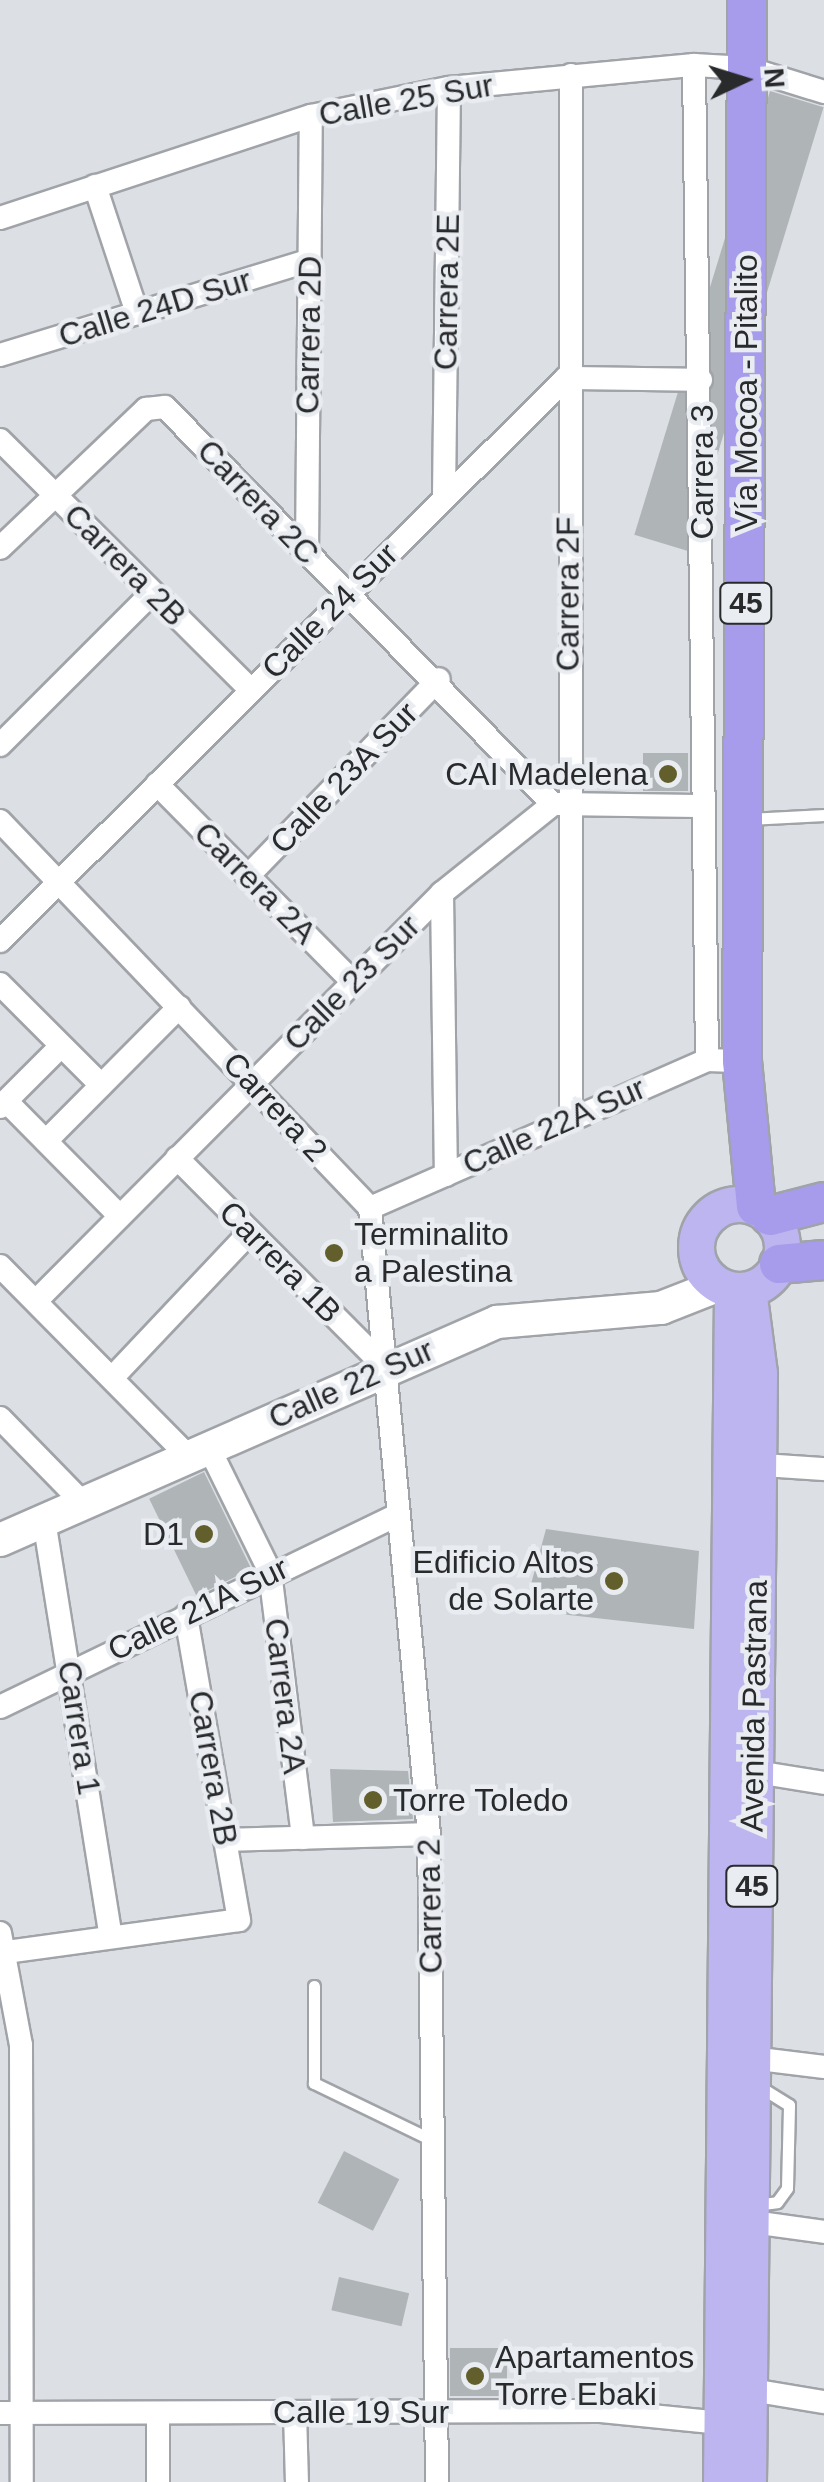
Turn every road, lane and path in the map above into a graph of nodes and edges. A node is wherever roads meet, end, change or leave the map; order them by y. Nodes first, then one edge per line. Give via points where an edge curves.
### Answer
1 (748, 0) edge
2 (694, 64) junction
3 (747, 68) junction
4 (571, 75) junction
5 (448, 88) junction
6 (824, 92) edge
7 (311, 116) junction
8 (95, 186) junction
9 (0, 218) edge
10 (310, 260) junction
11 (137, 313) junction
12 (0, 355) edge
13 (566, 378) junction
14 (702, 380) junction
15 (0, 440) edge
16 (444, 496) junction
17 (58, 498) junction
18 (0, 548) edge
19 (307, 553) junction
20 (152, 593) junction
21 (348, 594) junction
22 (439, 679) junction
23 (251, 690) junction
24 (0, 745) edge
25 (156, 784) junction
26 (561, 805) junction
27 (704, 806) junction
28 (824, 815) edge
29 (745, 820) junction
30 (0, 821) edge
31 (248, 876) junction
32 (59, 882) junction
33 (442, 892) junction
34 (0, 941) edge
35 (354, 982) junction
36 (0, 984) edge
37 (179, 1007) junction
38 (61, 1046) junction
39 (724, 1060) junction
40 (253, 1082) junction
41 (101, 1086) junction
42 (3, 1104) edge
43 (571, 1114) junction
44 (46, 1141) junction
45 (177, 1158) junction
46 (446, 1175) junction
47 (824, 1202) edge
48 (370, 1208) junction
49 (753, 1208) junction
50 (120, 1216) junction
51 (250, 1232) junction
52 (824, 1260) edge
53 (779, 1264) junction
54 (0, 1266) edge
55 (725, 1285) junction
56 (36, 1301) junction
57 (383, 1365) junction
58 (113, 1378) junction
59 (0, 1418) edge
60 (199, 1452) junction
61 (743, 1464) junction
62 (824, 1470) edge
63 (82, 1503) junction
64 (398, 1515) junction
65 (44, 1520) junction
66 (0, 1540) edge
67 (270, 1572) junction
68 (186, 1616) junction
69 (70, 1671) junction
70 (0, 1707) edge
71 (738, 1768) junction
72 (824, 1784) edge
73 (429, 1834) junction
74 (303, 1838) junction
75 (226, 1840) junction
76 (111, 1936) junction
77 (3, 1942) edge
78 (314, 1986) dead end
79 (10, 2045) edge
80 (742, 2066) junction
81 (824, 2067) edge
82 (434, 2141) junction
83 (10, 2176) edge
84 (741, 2215) junction
85 (824, 2232) edge
86 (11, 2302) edge
87 (735, 2388) junction
88 (824, 2402) edge
89 (294, 2412) junction
90 (11, 2413) edge
91 (158, 2413) junction
92 (436, 2413) junction
93 (721, 2423) junction
94 (22, 2482) edge
95 (158, 2482) edge
96 (296, 2482) edge
97 (437, 2482) edge
98 (722, 2482) edge
99 (748, 2482) edge

1 - 3 highway, Vía Mocoa - Pitalito / 45
2 - 3 street, Calle 25 Sur
2 - 4 street, Calle 25 Sur
2 - 14 street, Carrera 3
3 - 6 street, Calle 25 Sur
3 - 29 highway, Vía Mocoa - Pitalito / 45
4 - 5 street, Calle 25 Sur
4 - 13 street, Carrera 2F
5 - 7 street, Calle 25 Sur
5 - 16 street, Carrera 2E
7 - 8 street, Calle 25 Sur
7 - 10 street, Carrera 2D
8 - 9 street, Calle 25 Sur
8 - 11 street
10 - 11 street, Calle 24D Sur
10 - 19 street, Carrera 2D
11 - 12 street, Calle 24D Sur
13 - 14 street
13 - 16 street, Calle 24 Sur
13 - 26 street, Carrera 2F
14 - 27 street, Carrera 3
15 - 17 street, Carrera 2B
16 - 21 street, Calle 24 Sur
17 - 18 street
17 - 19 street, Carrera 2C via 146,408 165,406
17 - 20 street, Carrera 2B
19 - 21 street, Carrera 2C
20 - 23 street, Carrera 2B
20 - 24 street
21 - 22 street, Carrera 2C
21 - 23 street, Calle 24 Sur
22 - 26 street, Carrera 2C
22 - 31 street, Calle 23A Sur
23 - 25 street, Calle 24 Sur
25 - 31 street, Carrera 2A
25 - 32 street, Calle 24 Sur
26 - 27 street
26 - 33 street, Calle 23 Sur
26 - 43 street, Carrera 2F
27 - 39 street, Carrera 3
28 - 29 lane
29 - 39 highway, Vía Mocoa - Pitalito / 45
30 - 32 street, Carrera 2
31 - 35 street, Carrera 2A
32 - 34 street, Calle 24 Sur
32 - 37 street, Carrera 2
33 - 35 street, Calle 23 Sur
33 - 46 street
35 - 40 street, Calle 23 Sur
36 - 38 street
37 - 40 street, Carrera 2
37 - 41 street
38 - 41 street
38 - 42 street
39 - 43 street, Calle 22A Sur
39 - 49 highway, Vía Mocoa - Pitalito / 45 via 745,1138
40 - 45 street, Calle 23 Sur
40 - 48 street, Carrera 2
41 - 44 street
42 - 44 street
43 - 46 street, Calle 22A Sur
44 - 50 street
45 - 50 street, Calle 23 Sur
45 - 51 street, Carrera 1B
46 - 48 street, Calle 22A Sur
47 - 49 highway
48 - 57 street, Carrera 2
49 - 53 main road via 782,1238
49 - 55 main road, Avenida Pastrana via 698,1229
50 - 56 street, Calle 23 Sur
51 - 57 street, Carrera 1B
51 - 58 street
52 - 53 highway
53 - 55 main road
54 - 56 street
55 - 57 main road, Calle 22 Sur via 661,1308 497,1322
55 - 61 main road, Avenida Pastrana
56 - 58 street
57 - 60 main road, Calle 22 Sur
57 - 64 street, Carrera 2
58 - 60 street
59 - 63 street
60 - 63 main road, Calle 22 Sur
60 - 67 street, Carrera 2A
61 - 62 street
61 - 71 main road, Avenida Pastrana
63 - 65 main road, Calle 22 Sur
64 - 67 street, Calle 21A Sur
64 - 73 street, Carrera 2
65 - 66 main road, Calle 22 Sur
65 - 69 street, Carrera 1
67 - 68 street, Calle 21A Sur
67 - 74 street, Carrera 2A
68 - 69 street, Calle 21A Sur
68 - 75 street, Carrera 2B
69 - 70 street, Calle 21A Sur
69 - 76 street, Carrera 1
71 - 72 street
71 - 80 main road, Avenida Pastrana
73 - 74 street
73 - 82 street, Carrera 2
74 - 75 street
75 - 76 street, Carrera 2B via 238,1920
76 - 77 street
77 - 79 street
78 - 82 lane via 314,2083
79 - 83 street
80 - 81 street
80 - 84 main road, Avenida Pastrana
80 - 84 lane via 789,2105 787,2188 776,2202
82 - 92 street, Carrera 2
83 - 86 street
84 - 85 street
84 - 87 main road, Avenida Pastrana
86 - 90 street
87 - 88 street
87 - 93 main road, Avenida Pastrana
87 - 99 main road, Avenida Pastrana
89 - 91 street, Calle 19 Sur
89 - 92 street, Calle 19 Sur
89 - 96 street
90 - 91 street, Calle 19 Sur
90 - 94 street
91 - 95 street
92 - 93 street, Calle 19 Sur via 601,2411
92 - 97 street, Carrera 2
93 - 98 main road, Avenida Pastrana

